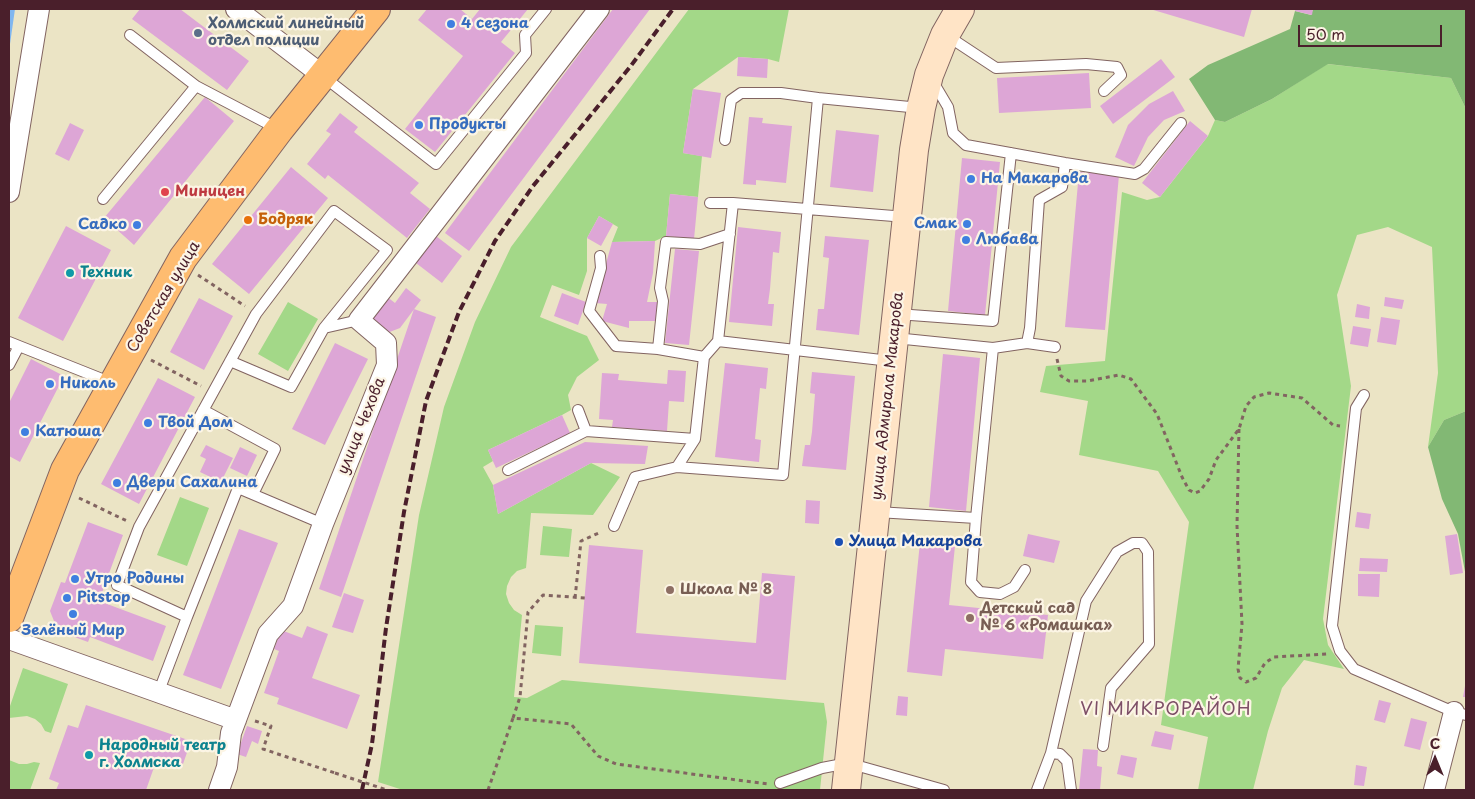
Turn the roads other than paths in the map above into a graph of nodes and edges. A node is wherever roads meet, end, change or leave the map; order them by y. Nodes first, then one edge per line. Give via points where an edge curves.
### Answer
1 (39, 9) edge
2 (236, 9) edge
3 (376, 9) edge
4 (546, 9) edge
5 (599, 9) edge
6 (960, 9) edge
7 (130, 35) dead end
8 (945, 35) junction
9 (322, 75) junction
10 (929, 75) junction
11 (196, 86) junction
12 (1104, 91) dead end
13 (818, 98) junction
14 (921, 108) junction
15 (1181, 124) dead end
16 (279, 130) junction
17 (725, 140) dead end
18 (1011, 153) junction
19 (1065, 163) junction
20 (9, 192) edge
21 (103, 199) dead end
22 (710, 203) dead end
23 (733, 203) junction
24 (808, 209) junction
25 (907, 217) junction
26 (730, 234) junction
27 (600, 256) dead end
28 (358, 320) junction
29 (324, 328) junction
30 (894, 338) junction
31 (718, 341) junction
32 (1027, 343) junction
33 (14, 344) edge
34 (1055, 347) road end
35 (992, 348) junction
36 (658, 349) junction
37 (795, 350) junction
38 (704, 357) junction
39 (230, 361) junction
40 (9, 365) edge
41 (113, 383) junction
42 (1364, 395) dead end
43 (203, 410) junction
44 (578, 410) dead end
45 (586, 431) junction
46 (695, 440) junction
47 (677, 467) junction
48 (508, 470) dead end
49 (253, 494) junction
50 (875, 512) junction
51 (976, 518) junction
52 (322, 524) junction
53 (614, 526) road end
54 (1025, 570) dead end
55 (187, 617) junction
56 (9, 618) edge
57 (9, 639) edge
58 (159, 691) junction
59 (1460, 714) edge
60 (236, 720) junction
61 (1103, 746) dead end
62 (1051, 753) junction
63 (848, 763) junction
64 (780, 783) road end
65 (219, 790) edge
66 (846, 790) edge
67 (944, 790) edge
68 (1037, 790) edge
69 (1071, 790) edge
70 (1434, 790) edge

1 - 20 street
2 - 9 street
3 - 9 main road, Советская улица
4 - 9 lane via 525,35 526,53 436,164
5 - 28 street
6 - 8 main road, улица Адмирала Макарова
7 - 11 lane
8 - 10 main road, улица Адмирала Макарова
8 - 12 lane via 996,68 1086,64 1118,67 1120,75
9 - 16 main road, Советская улица
10 - 14 main road, улица Адмирала Макарова
10 - 18 lane via 948,107 954,133 966,145
11 - 16 lane
11 - 21 lane
13 - 14 lane
13 - 17 lane via 781,93 741,93 731,100
13 - 24 lane
14 - 25 main road, улица Адмирала Макарова
15 - 19 lane via 1144,169 1135,174
16 - 41 main road, Советская улица via 183,258
18 - 19 lane
18 - 30 lane via 993,321
19 - 32 lane via 1062,187 1039,200
22 - 23 lane
23 - 24 lane
23 - 26 lane
24 - 25 lane
24 - 37 lane
25 - 30 main road, улица Адмирала Макарова
26 - 31 lane
26 - 36 lane via 700,244 666,242 660,288 663,301
27 - 36 lane via 601,268 589,311 616,346
28 - 29 lane
28 - 52 street, улица Чехова via 386,343 387,365
29 - 39 lane via 291,387
29 - 39 lane via 388,250 334,211 256,314
30 - 35 lane
30 - 37 lane
30 - 50 main road, улица Адмирала Макарова
31 - 37 lane
31 - 38 lane
32 - 34 lane
32 - 35 lane
33 - 40 lane
33 - 41 lane
35 - 51 lane
36 - 38 lane
37 - 47 lane via 783,475
38 - 46 lane
39 - 43 lane
41 - 56 main road, Советская улица via 65,470
42 - 59 lane via 1356,408 1354,420 1332,626 1340,651 1354,668
43 - 49 lane via 274,449
43 - 55 lane via 139,527 117,585
44 - 45 lane
45 - 46 lane
45 - 48 lane
46 - 47 lane
47 - 53 lane via 635,477
49 - 52 lane
49 - 55 lane via 238,488
50 - 51 lane
50 - 63 main road, улица Адмирала Макарова
51 - 54 lane via 971,582 980,592 1000,594 1014,587
52 - 60 street, улица Чехова via 293,606 268,634
55 - 58 lane
57 - 58 street
58 - 60 street
59 - 70 street
60 - 65 street, улица Чехова
61 - 62 lane via 1111,688 1149,644 1148,552 1142,543 1133,543 1117,552 1086,600
62 - 68 lane
62 - 69 lane via 1060,754 1067,761
63 - 64 lane via 822,768
63 - 66 main road, улица Адмирала Макарова
63 - 67 lane

